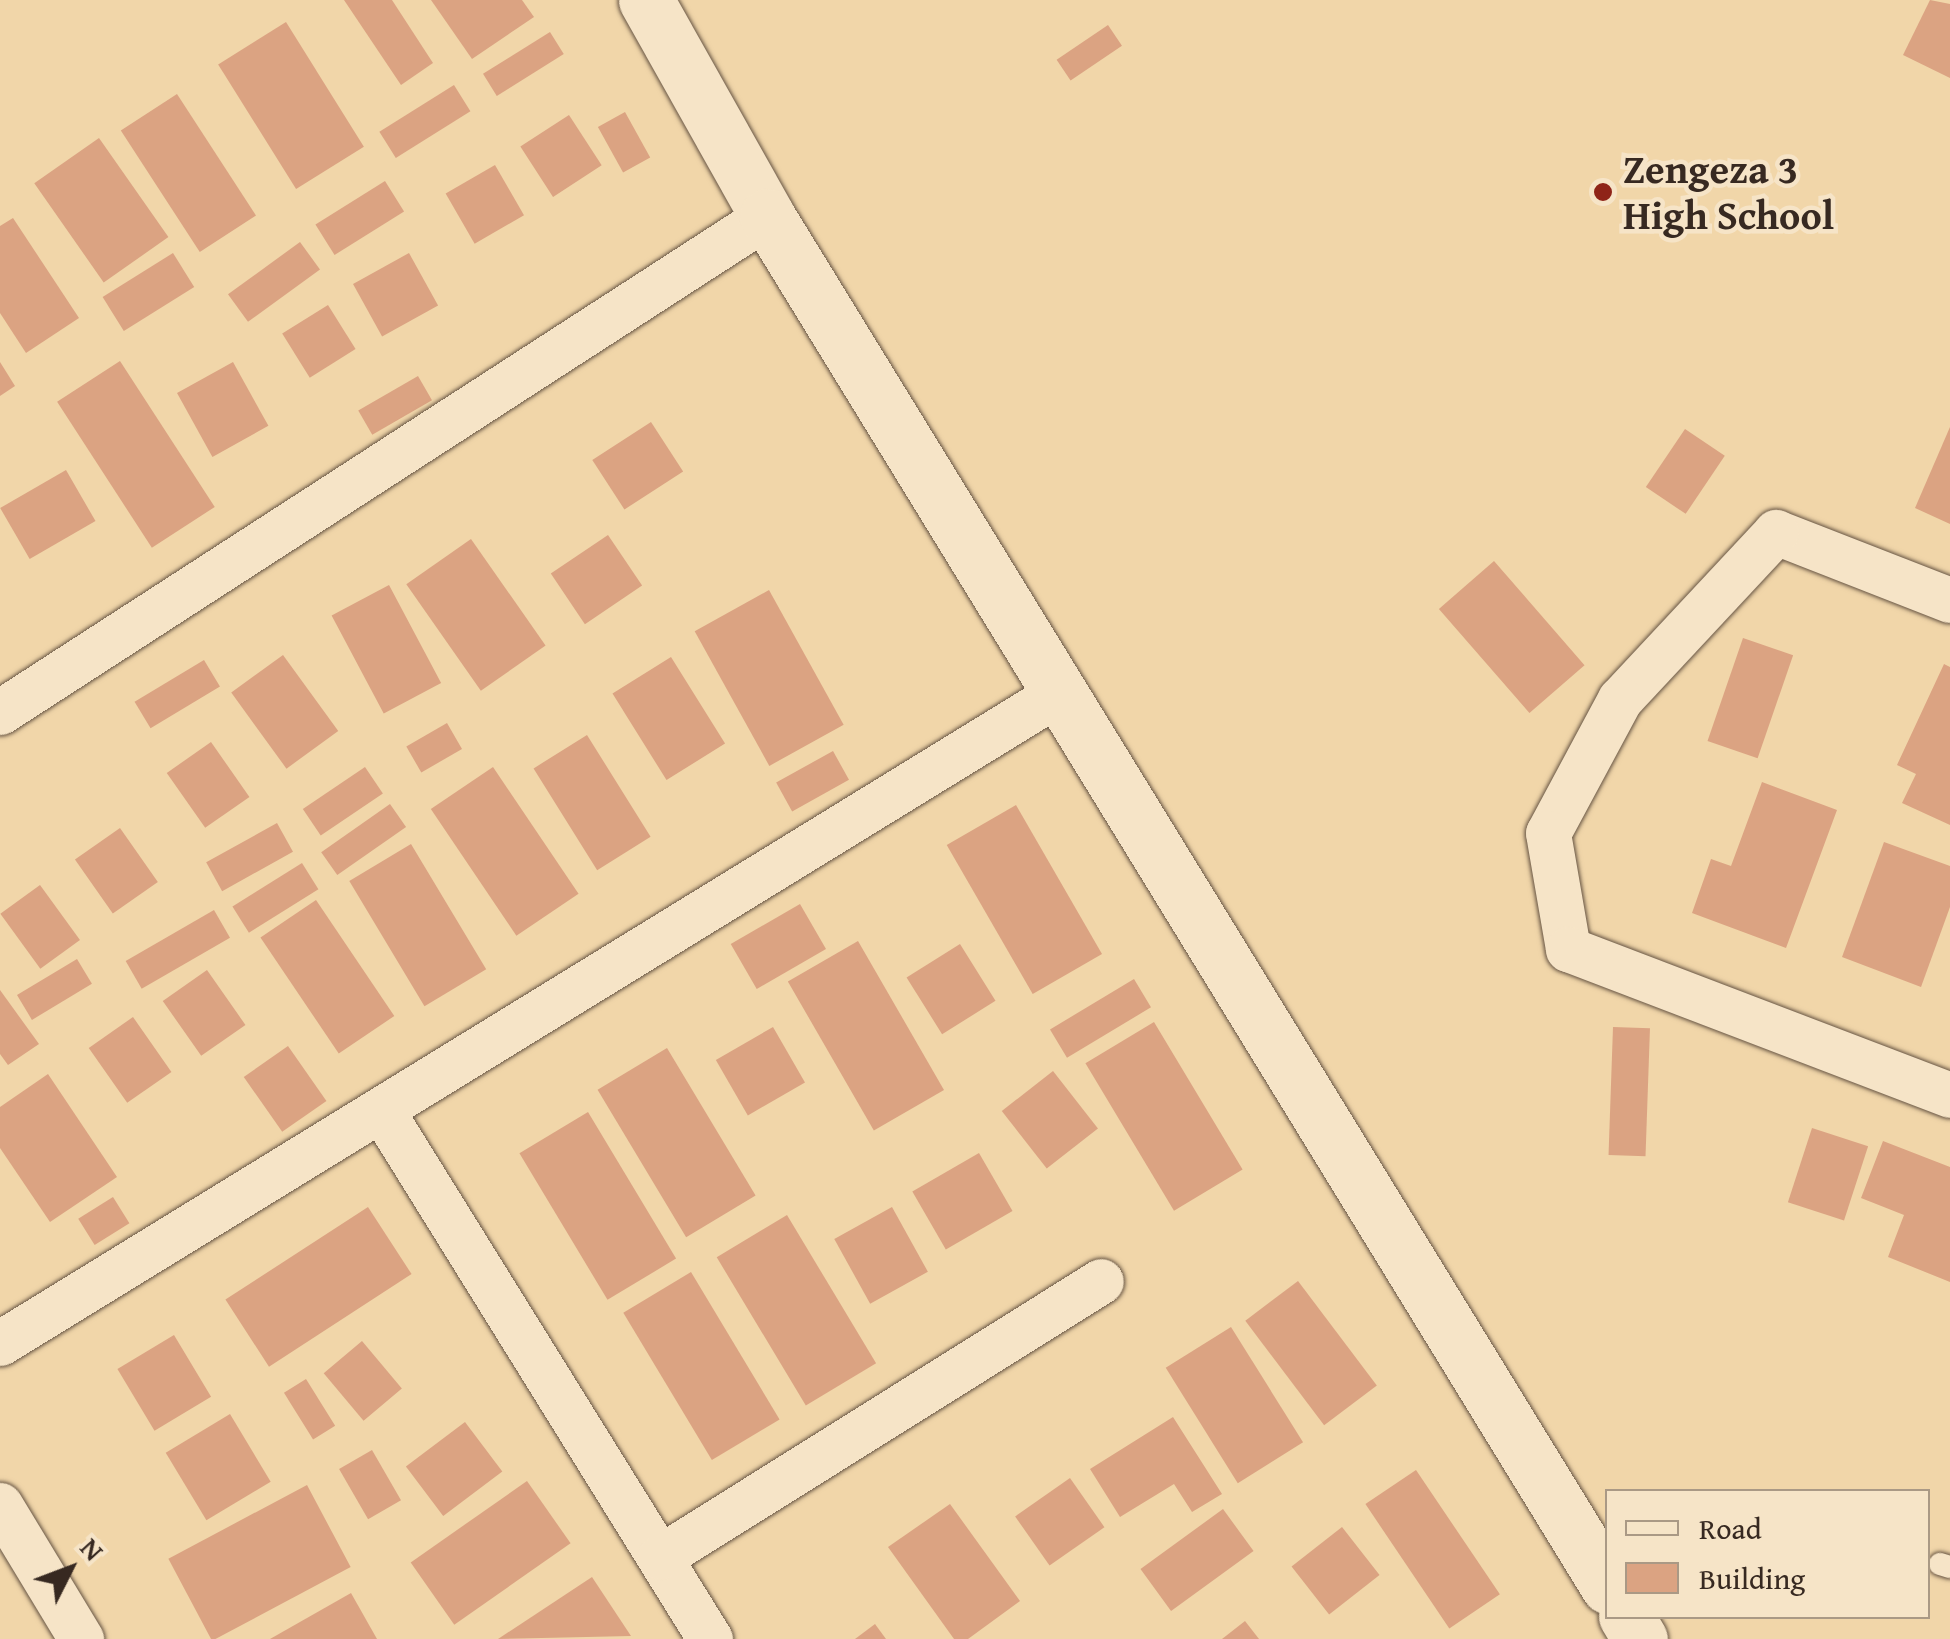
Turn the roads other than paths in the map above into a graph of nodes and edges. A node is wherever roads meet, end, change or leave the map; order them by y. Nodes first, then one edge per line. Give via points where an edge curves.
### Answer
1 (646, 0) edge
2 (768, 216) junction
3 (1950, 600) edge
4 (1062, 692) junction
5 (0, 712) edge
6 (1950, 1095) edge
7 (382, 1111) junction
8 (1100, 1281) dead end
9 (0, 1343) edge
10 (0, 1505) edge
11 (660, 1557) junction
12 (1605, 1591) edge
13 (80, 1639) edge
14 (710, 1639) edge

1 - 2 street
2 - 4 street
2 - 5 street
3 - 6 street via 1776,532 1620,698 1548,834 1568,949
4 - 7 street
4 - 12 street
7 - 9 street
7 - 11 street
8 - 11 street
10 - 13 street
11 - 14 street

